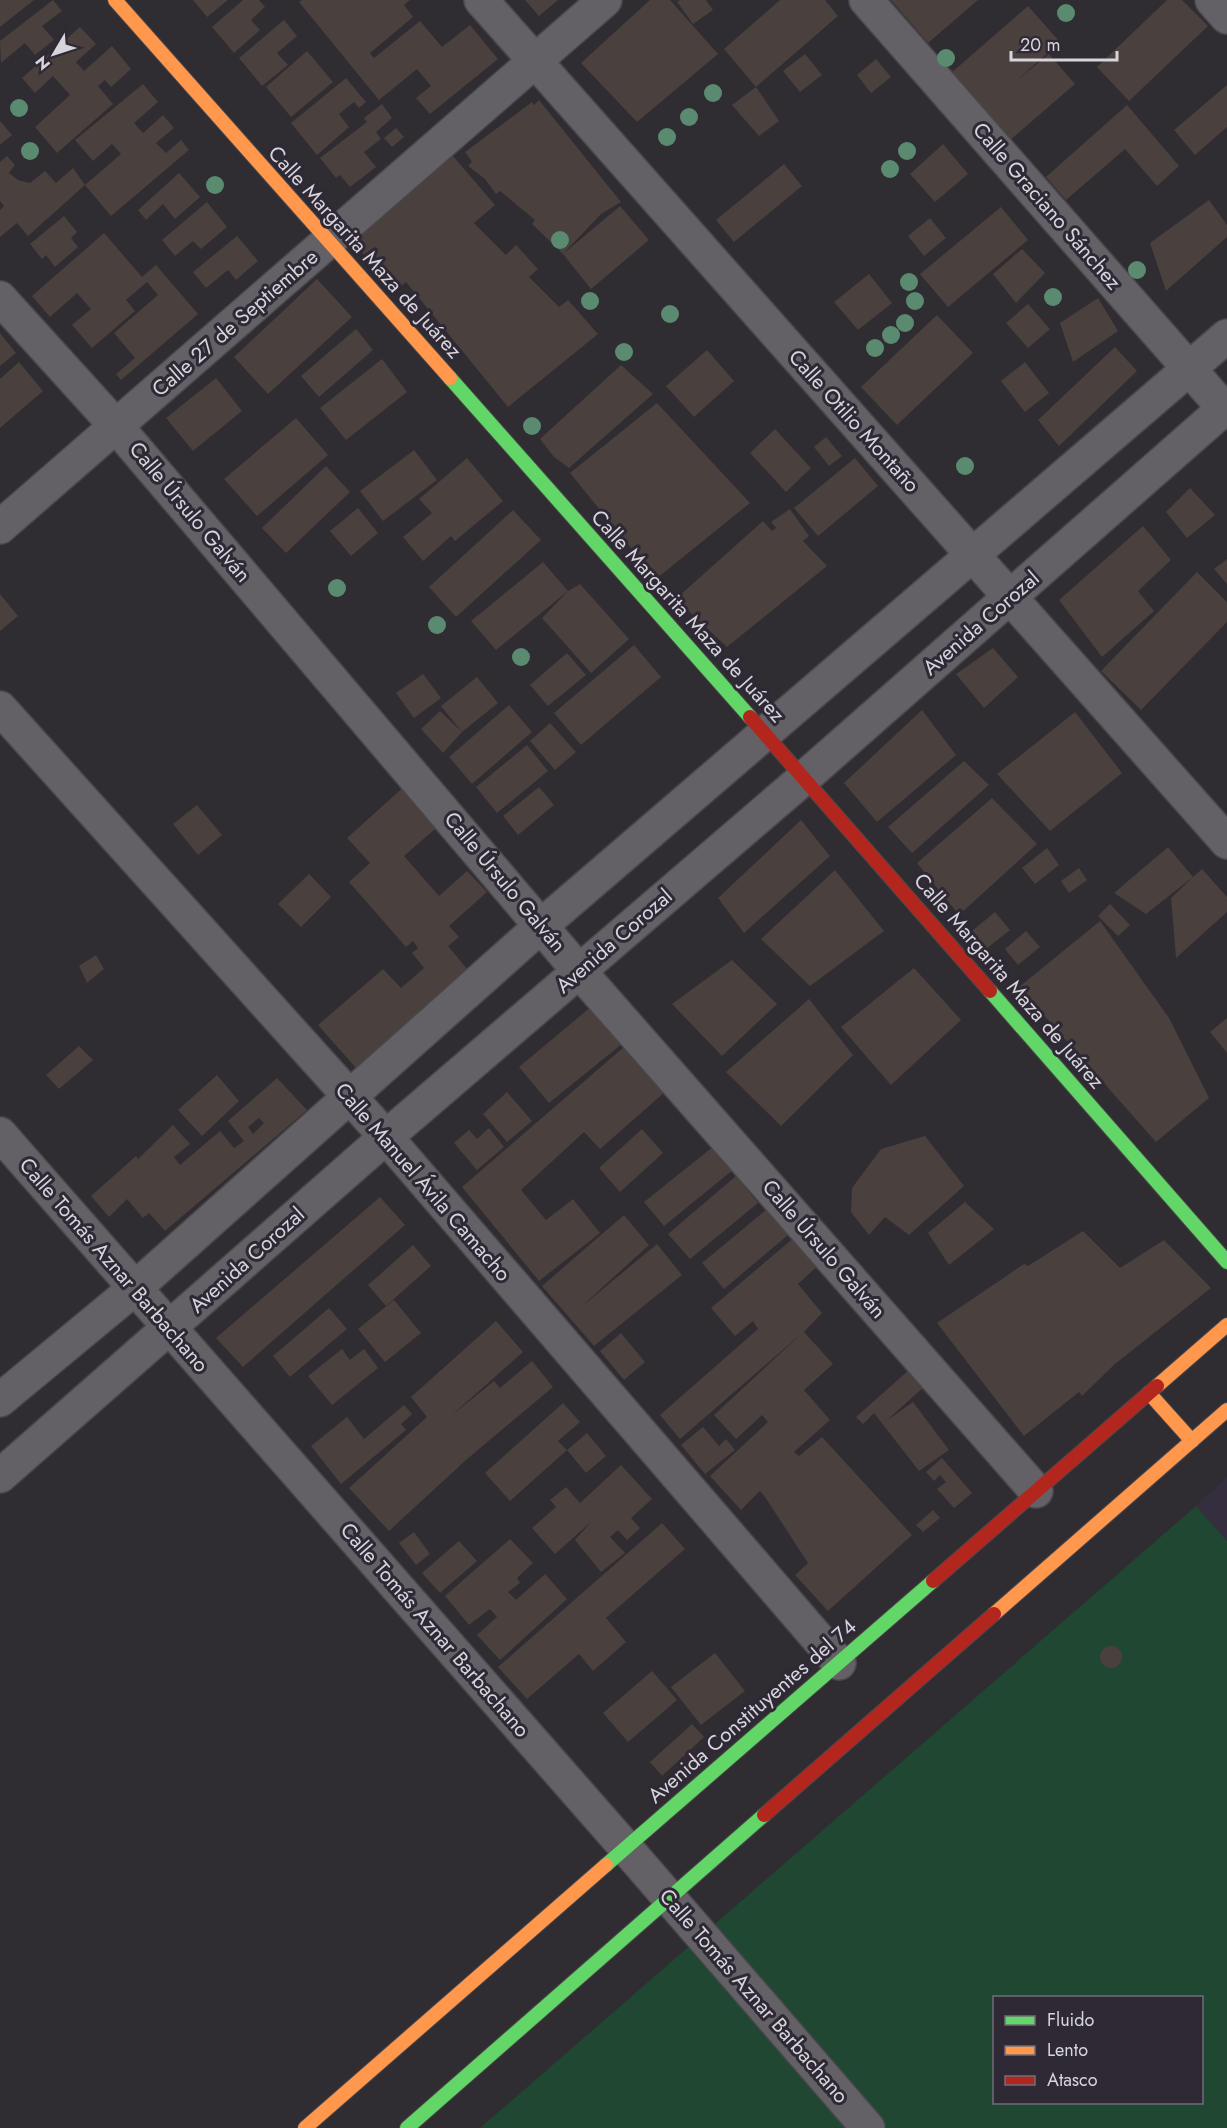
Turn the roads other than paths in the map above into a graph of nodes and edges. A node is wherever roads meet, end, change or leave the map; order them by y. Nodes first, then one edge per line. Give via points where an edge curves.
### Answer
1 (115, 0) edge
2 (481, 0) edge
3 (605, 0) edge
4 (866, 0) edge
5 (1212, 0) edge
6 (1227, 17) edge
7 (534, 62) junction
8 (328, 242) junction
9 (0, 298) edge
10 (1227, 336) edge
11 (1189, 368) junction
12 (1226, 409) edge
13 (116, 426) junction
14 (0, 528) edge
15 (971, 554) junction
16 (1011, 597) junction
17 (0, 708) edge
18 (765, 735) junction
19 (804, 778) junction
20 (1227, 842) edge
21 (542, 925) junction
22 (579, 970) junction
23 (351, 1098) junction
24 (0, 1134) edge
25 (386, 1137) junction
26 (1227, 1262) edge
27 (135, 1289) junction
28 (1227, 1325) edge
29 (171, 1329) junction
30 (1149, 1393) junction
31 (0, 1400) edge
32 (1227, 1410) edge
33 (1192, 1441) junction
34 (0, 1476) edge
35 (1036, 1491) junction
36 (839, 1663) junction
37 (626, 1848) junction
38 (670, 1898) junction
39 (305, 2128) edge
40 (407, 2128) edge
41 (868, 2128) edge

1 - 8 main road, Calle Margarita Maza de Juárez
2 - 7 street, Calle Otilio Montaño
3 - 7 street, Calle 27 de Septiembre
4 - 11 street, Calle Graciano Sánchez
5 - 6 street
7 - 8 street, Calle 27 de Septiembre
7 - 15 street, Calle Otilio Montaño
8 - 13 street, Calle 27 de Septiembre
8 - 18 main road, Calle Margarita Maza de Juárez
9 - 13 street, Calle Úrsulo Galván
10 - 11 street
11 - 12 street, Calle Graciano Sánchez
11 - 15 street
12 - 16 street, Avenida Corozal
13 - 14 street, Calle 27 de Septiembre
13 - 21 street, Calle Úrsulo Galván
15 - 16 street, Calle Otilio Montaño
15 - 18 street
16 - 19 street, Avenida Corozal
16 - 20 street, Calle Otilio Montaño
17 - 23 street, Calle Manuel Ávila Camacho
18 - 19 main road, Calle Margarita Maza de Juárez
18 - 21 street
19 - 22 street, Avenida Corozal
19 - 26 main road, Calle Margarita Maza de Juárez
21 - 22 street, Calle Úrsulo Galván
21 - 23 street
22 - 25 street, Avenida Corozal
22 - 35 street, Calle Úrsulo Galván
23 - 25 street, Calle Manuel Ávila Camacho
23 - 27 street
24 - 27 street, Calle Tomás Aznar Barbachano
25 - 29 street, Avenida Corozal
25 - 36 street, Calle Manuel Ávila Camacho
27 - 29 street, Calle Tomás Aznar Barbachano
27 - 31 street
28 - 30 main road, Avenida Constituyentes del 74
29 - 34 street, Avenida Corozal via 116,1372
29 - 37 street, Calle Tomás Aznar Barbachano
30 - 33 main road
30 - 35 main road, Avenida Constituyentes del 74
32 - 33 main road
33 - 38 main road
35 - 36 main road, Avenida Constituyentes del 74
36 - 37 main road, Avenida Constituyentes del 74
37 - 38 street, Calle Tomás Aznar Barbachano
37 - 39 main road, Avenida Constituyentes del 74
38 - 40 main road
38 - 41 street, Calle Tomás Aznar Barbachano

